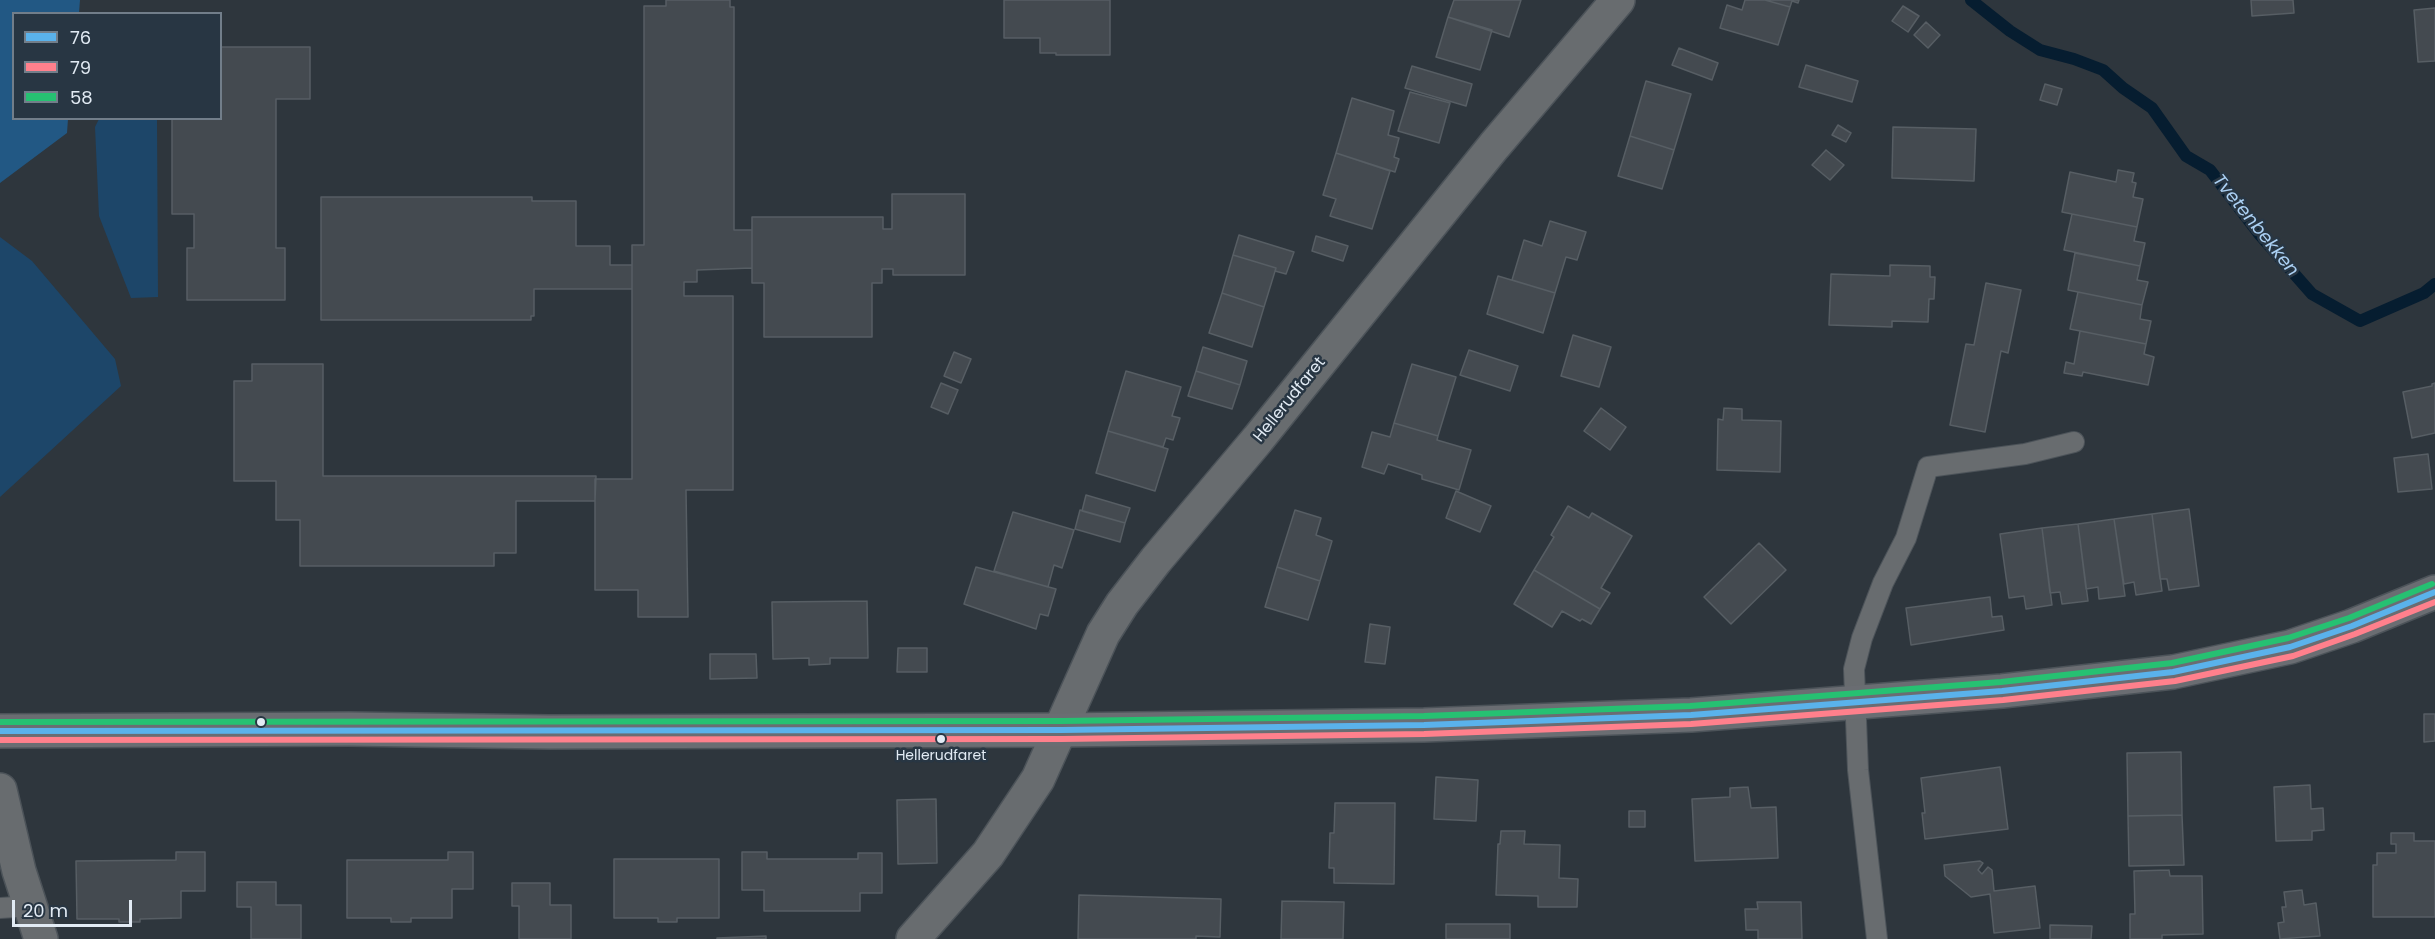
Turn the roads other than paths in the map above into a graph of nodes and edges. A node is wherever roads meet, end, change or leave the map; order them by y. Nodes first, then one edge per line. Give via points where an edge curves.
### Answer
1 (1618, 0) edge
2 (2074, 442) dead end
3 (2435, 592) edge
4 (1854, 704) junction
5 (1062, 730) junction
6 (0, 731) edge
7 (0, 790) edge
8 (15, 907) edge
9 (41, 939) edge
10 (913, 939) edge
11 (1877, 939) edge

1 - 5 street, Hellerudfaret via 1156,560 1103,634
2 - 4 lane via 2025,454 1928,467 1906,538 1862,638 1854,669
3 - 4 main road via 2290,647 2173,672
4 - 5 main road via 1574,721
4 - 11 lane
5 - 6 main road
5 - 10 street, Hellerudfaret via 1038,779 988,854
7 - 8 street via 19,871
8 - 9 street

